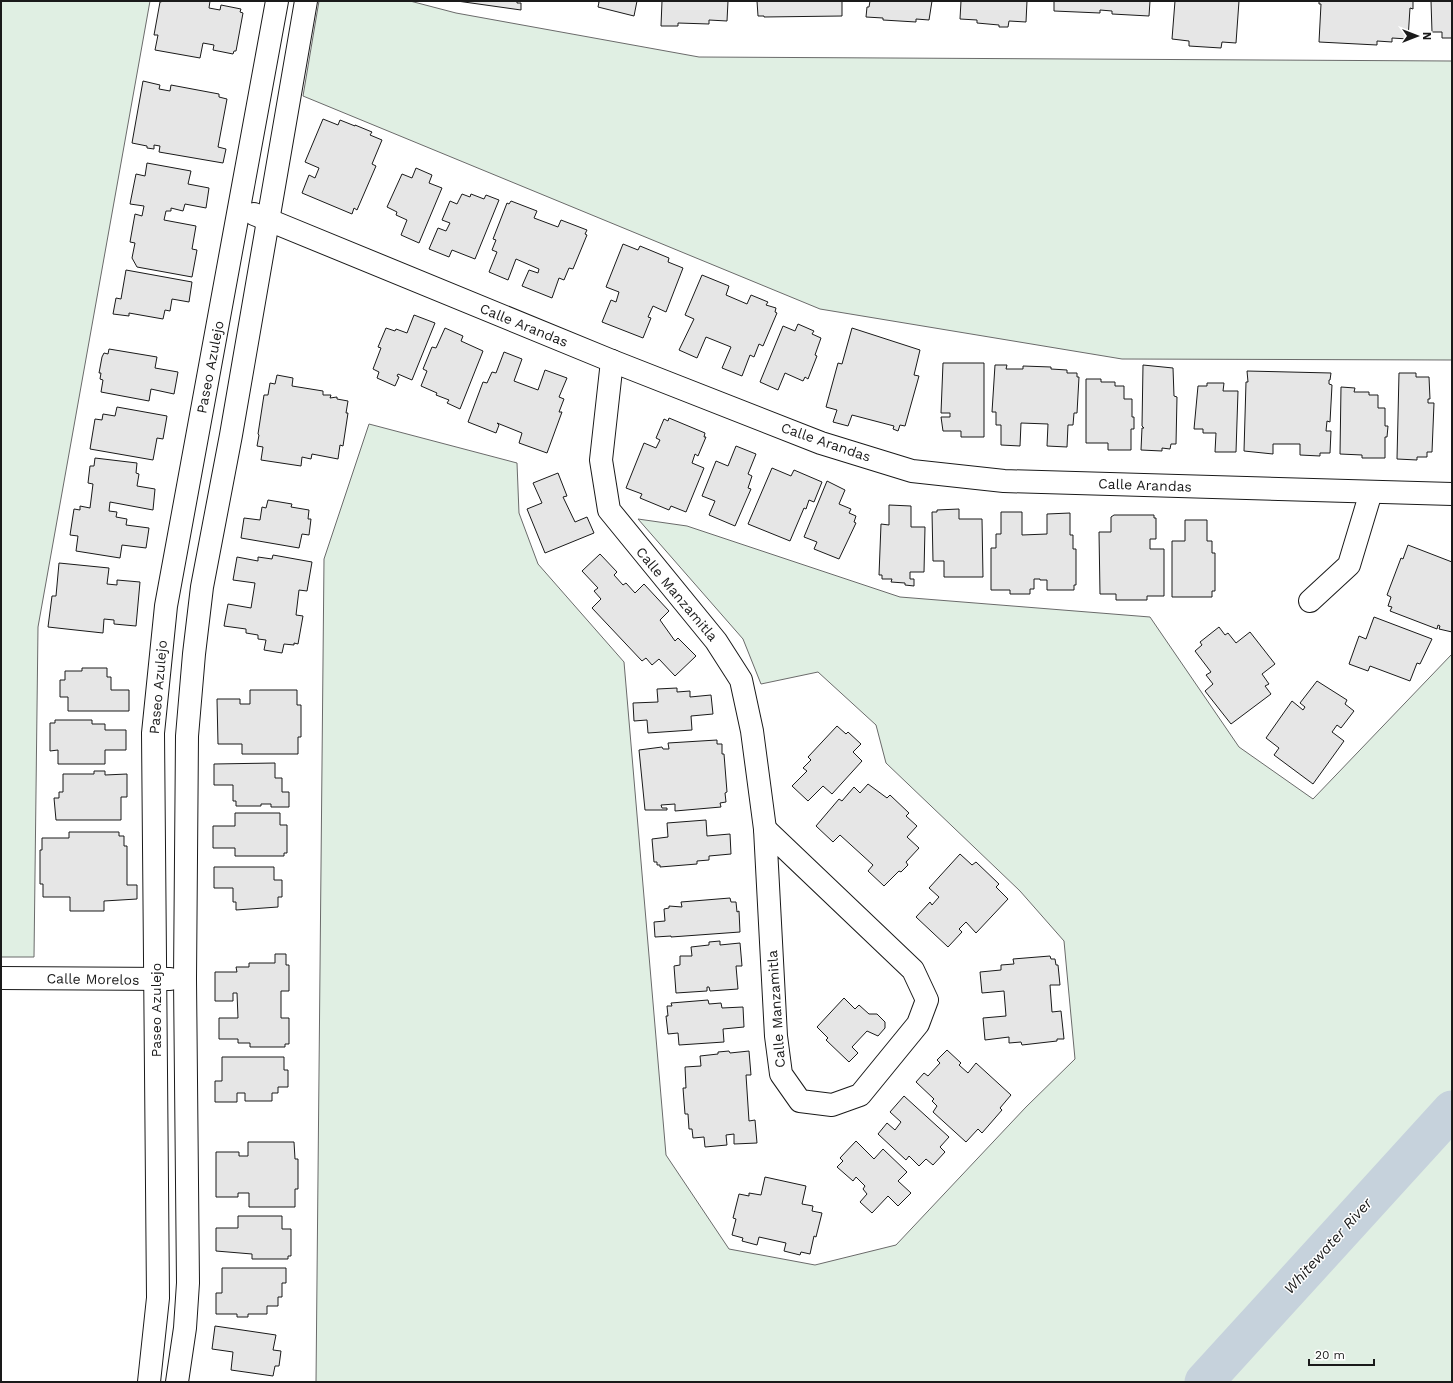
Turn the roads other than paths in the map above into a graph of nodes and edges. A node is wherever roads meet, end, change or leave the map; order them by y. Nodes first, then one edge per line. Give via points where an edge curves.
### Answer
1 (277, 1) edge
2 (306, 1) edge
3 (240, 208) junction
4 (267, 219) junction
5 (612, 361) junction
6 (1371, 492) junction
7 (1452, 494) edge
8 (1310, 601) dead end
9 (765, 829) junction
10 (1, 978) edge
11 (156, 979) junction
12 (186, 979) junction
13 (149, 1382) edge
14 (177, 1382) edge

1 - 3 street, Paseo Azulejo
2 - 4 street
3 - 4 street, Calle Arandas
3 - 11 street, Paseo Azulejo via 166,606 153,733
4 - 5 street, Calle Arandas
4 - 12 street via 231,435 202,587 194,654 187,736
5 - 6 street, Calle Arandas via 821,443 912,471 1004,481
5 - 9 street, Calle Manzamitla via 601,460 609,510 716,641 741,680 752,731
6 - 7 street, Calle Arandas
6 - 8 street via 1349,565
9 - 9 street, Calle Manzamitla via 776,1036 781,1074 800,1101 832,1106 860,1095 918,1024 927,1000 913,970
10 - 11 street, Calle Morelos
11 - 12 street, Calle Morelos
11 - 13 street, Paseo Azulejo via 158,1298
12 - 14 street via 188,1283

